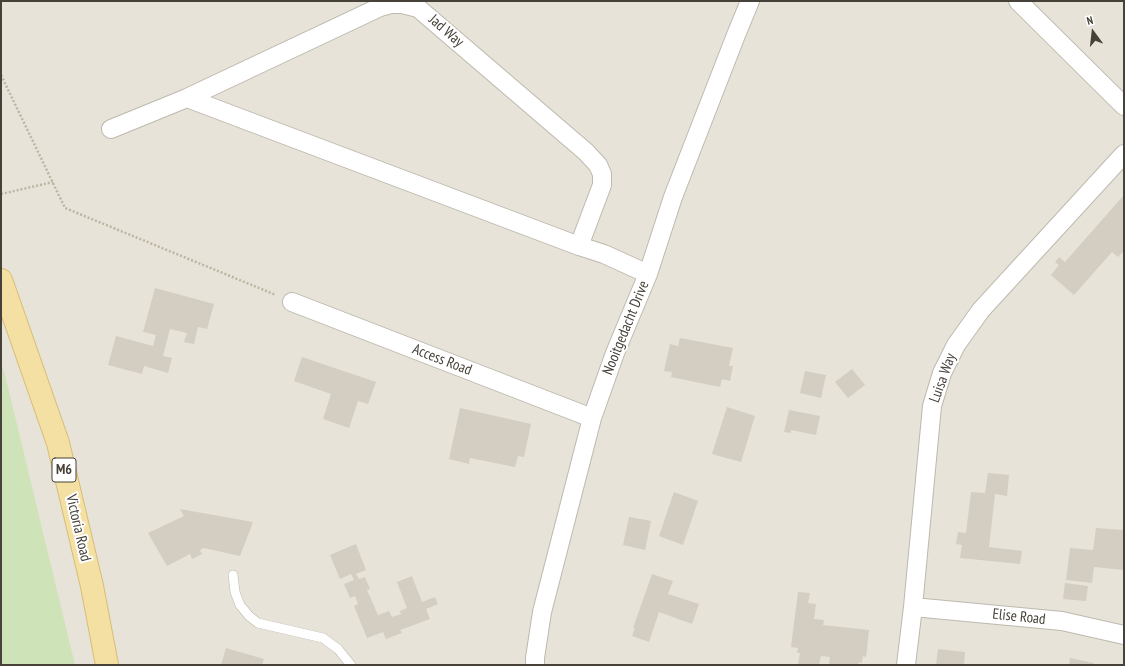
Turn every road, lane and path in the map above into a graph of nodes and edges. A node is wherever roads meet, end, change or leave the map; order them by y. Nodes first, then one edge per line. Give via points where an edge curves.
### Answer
1 (750, 1) edge
2 (1018, 1) edge
3 (1, 75) edge
4 (187, 98) junction
5 (1124, 106) edge
6 (111, 129) dead end
7 (1124, 154) edge
8 (53, 182) junction
9 (1, 194) edge
10 (579, 246) junction
11 (648, 274) junction
12 (1, 280) edge
13 (292, 302) joint
14 (592, 418) junction
15 (233, 575) dead end
16 (913, 607) junction
17 (1124, 636) edge
18 (107, 665) edge
19 (351, 665) edge
20 (535, 665) edge
21 (906, 665) edge

1 - 11 street, Nooitgedacht Drive via 673,197
2 - 5 street
3 - 8 path
4 - 6 street, Jad Way
4 - 10 street
4 - 10 street, Jad Way via 380,7 402,4 418,8 598,165 602,174 602,185
7 - 16 street, Luisa Way via 980,310 956,345 942,373 932,406
8 - 9 path
8 - 13 path via 65,208
10 - 11 street
11 - 14 street, Nooitgedacht Drive via 615,353
12 - 18 main road, Victoria Road / M6 via 58,443 92,586
13 - 14 street, Access Road
14 - 20 street, Nooitgedacht Drive via 542,612
15 - 19 lane via 240,605 258,623 323,638 338,649
16 - 17 street, Elise Road via 1062,621
16 - 21 street, Luisa Way

